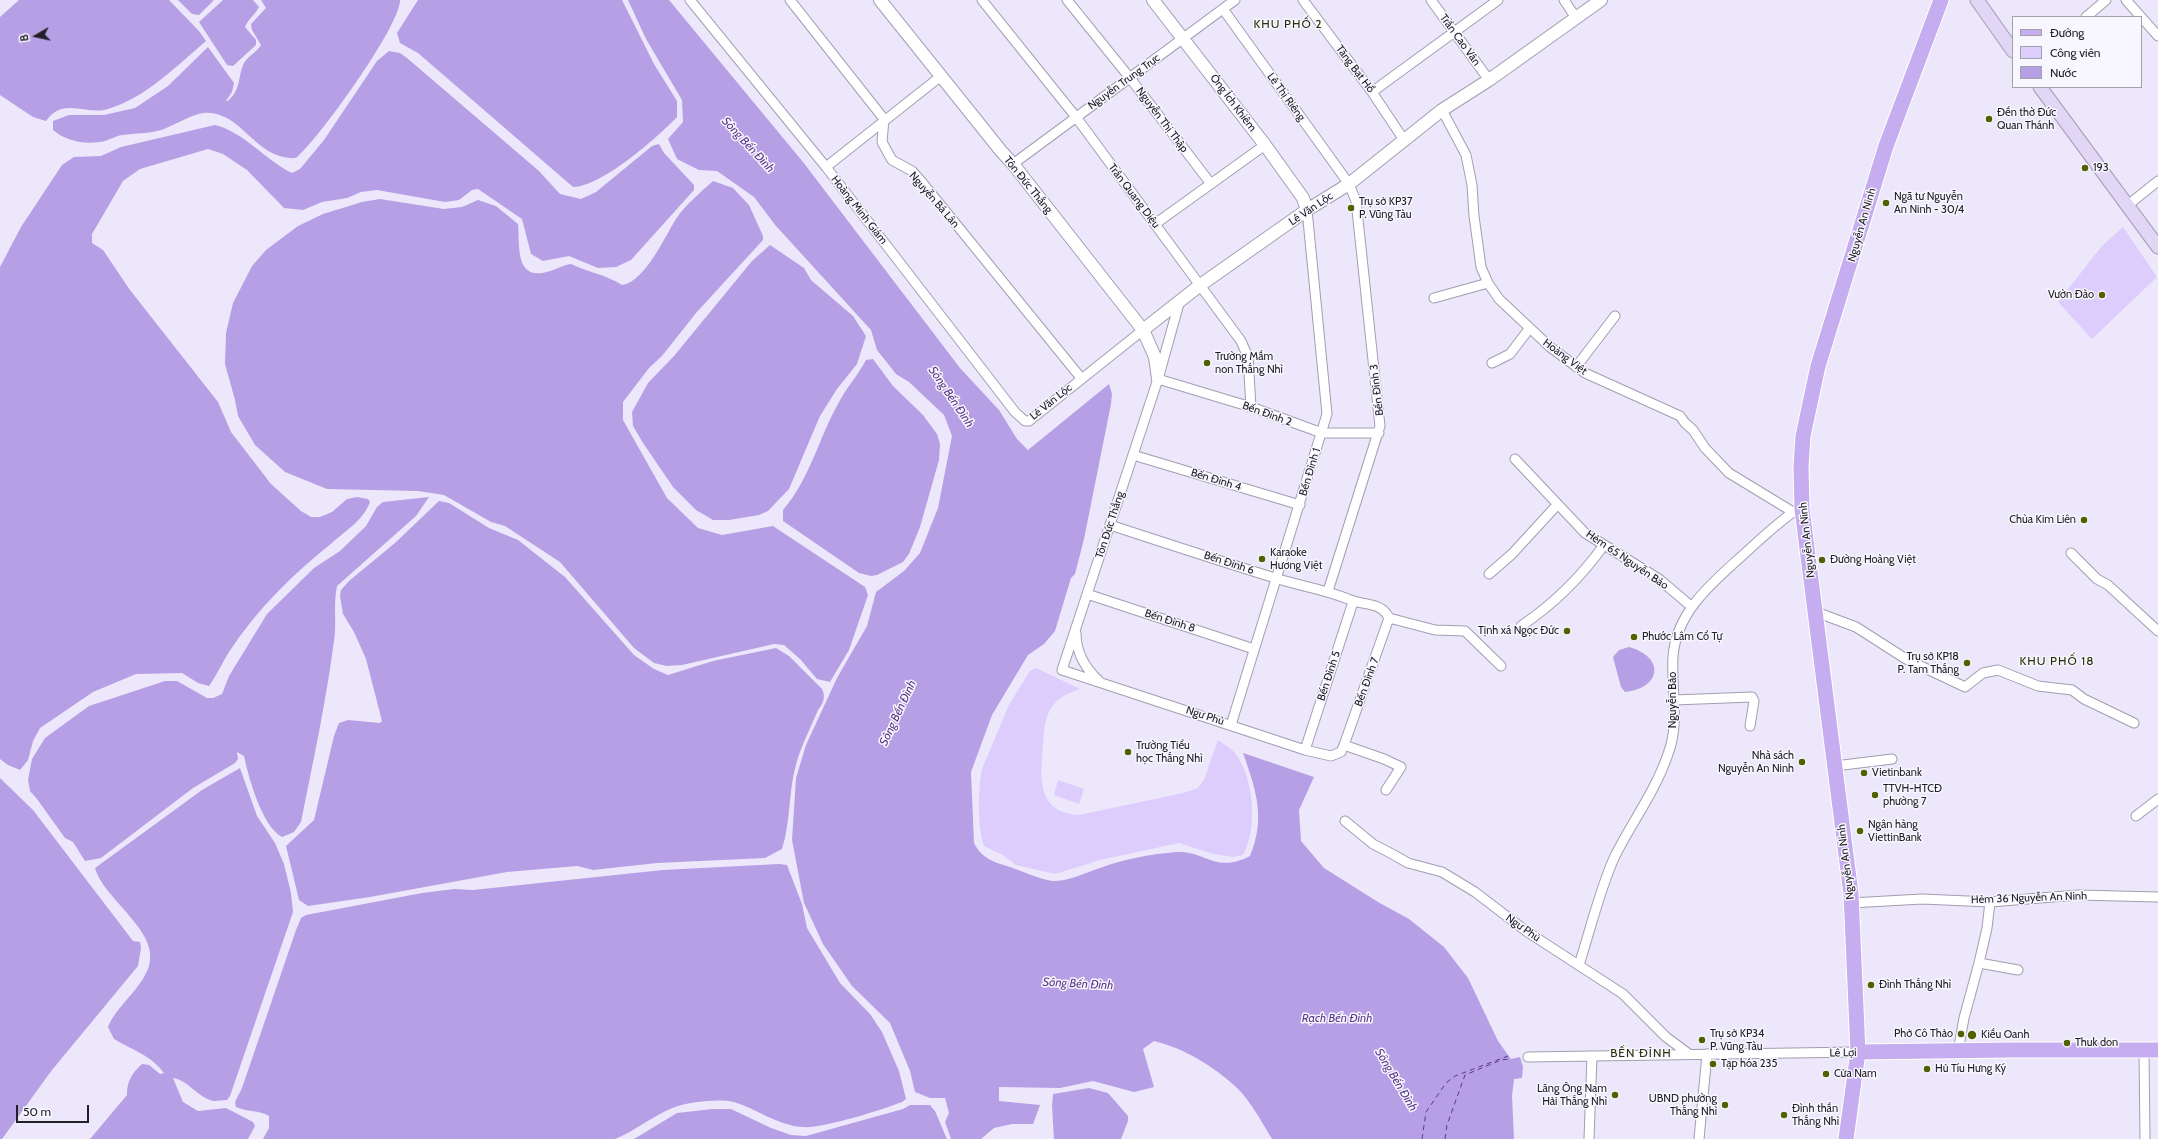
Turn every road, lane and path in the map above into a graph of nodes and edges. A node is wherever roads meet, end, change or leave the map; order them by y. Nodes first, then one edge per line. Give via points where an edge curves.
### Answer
1 (690, 0) edge
2 (790, 0) edge
3 (880, 0) edge
4 (982, 0) edge
5 (1067, 0) edge
6 (1153, 0) edge
7 (1235, 0) edge
8 (1303, 0) edge
9 (1431, 0) edge
10 (1498, 0) edge
11 (1564, 0) edge
12 (1601, 0) edge
13 (1941, 0) edge
14 (1976, 0) edge
15 (2106, 0) edge
16 (2126, 0) edge
17 (1223, 9) junction
18 (2087, 16) edge
19 (2140, 16) edge
20 (1576, 18) junction
21 (2142, 18) edge
22 (1455, 32) junction
23 (2158, 36) edge
24 (1184, 39) junction
25 (2012, 50) edge
26 (941, 76) junction
27 (1130, 78) junction
28 (1489, 80) junction
29 (2041, 88) edge
30 (1372, 92) junction
31 (1442, 110) junction
32 (1076, 117) junction
33 (884, 119) junction
34 (1404, 140) junction
35 (1264, 145) junction
36 (1013, 164) junction
37 (826, 167) junction
38 (2158, 181) edge
39 (1211, 184) junction
40 (1349, 184) junction
41 (2128, 205) junction
42 (1307, 210) junction
43 (1155, 224) junction
44 (2158, 247) edge
45 (1488, 283) junction
46 (1200, 286) junction
47 (1434, 298) dead end
48 (1180, 300) junction
49 (1615, 316) dead end
50 (1529, 329) junction
51 (1143, 330) junction
52 (1492, 363) dead end
53 (1576, 367) junction
54 (1081, 378) junction
55 (1158, 379) junction
56 (1251, 407) junction
57 (1025, 421) joint
58 (1322, 433) junction
59 (1379, 433) junction
60 (1133, 455) junction
61 (1515, 459) dead end
62 (1300, 505) junction
63 (1557, 505) junction
64 (1798, 510) junction
65 (1110, 525) junction
66 (1604, 545) junction
67 (2071, 553) dead end
68 (1488, 574) dead end
69 (1277, 579) junction
70 (1328, 591) junction
71 (1087, 594) junction
72 (1353, 602) junction
73 (1692, 607) junction
74 (1816, 612) junction
75 (1389, 618) junction
76 (1521, 626) dead end
77 (1076, 628) junction
78 (2158, 631) edge
79 (1254, 649) junction
80 (1501, 666) dead end
81 (1062, 670) joint
82 (1101, 683) junction
83 (1674, 700) junction
84 (2134, 723) dead end
85 (1231, 725) junction
86 (1750, 726) dead end
87 (1344, 745) junction
88 (1305, 750) junction
89 (1892, 759) dead end
90 (1835, 766) junction
91 (1386, 790) dead end
92 (2158, 799) edge
93 (2136, 816) dead end
94 (1345, 820) dead end
95 (2158, 897) edge
96 (1990, 902) junction
97 (1851, 903) junction
98 (1979, 963) junction
99 (1579, 965) junction
100 (2018, 970) dead end
101 (2151, 1050) edge
102 (1858, 1052) junction
103 (1958, 1052) junction
104 (1688, 1054) junction
105 (1707, 1054) junction
106 (1592, 1056) junction
107 (1528, 1057) dead end
108 (1589, 1139) edge
109 (1699, 1139) edge
110 (1846, 1139) edge
111 (2145, 1139) edge

1 - 37 street, Hoàng Minh Giám
2 - 33 street
3 - 26 street, Tôn Đức Thắng
4 - 32 street, Trần Quang Diệu
5 - 27 street, Nguyễn Thị Thập
6 - 24 street, Ông Ích Khiêm
7 - 17 street, Nguyễn Trung Trực
8 - 30 street, Tăng Bạt Hổ
9 - 22 street, Trần Cao Vân
10 - 22 street
11 - 20 street
12 - 20 street, Lê Văn Lộc
13 - 64 main road, Nguyễn An Ninh via 1886,146 1818,366 1803,436
14 - 25 main road
15 - 18 street
16 - 19 street
17 - 24 street, Nguyễn Trung Trực
17 - 40 street, Lê Thị Riêng
20 - 28 street, Lê Văn Lộc
21 - 23 street
22 - 28 street, Trần Cao Vân
22 - 30 street
24 - 27 street, Nguyễn Trung Trực
24 - 35 street, Ông Ích Khiêm
26 - 33 street
26 - 36 street, Tôn Đức Thắng
27 - 32 street, Nguyễn Trung Trực
27 - 39 street, Nguyễn Thị Thập
28 - 31 street, Lê Văn Lộc
29 - 41 main road
30 - 34 street, Tăng Bạt Hổ
31 - 34 street, Lê Văn Lộc
31 - 45 street, Hoàng Việt via 1462,145 1469,166 1481,267
32 - 36 street, Nguyễn Trung Trực
32 - 43 street, Trần Quang Diệu
33 - 37 street
33 - 54 street, Nguyễn Bá Lân via 882,142 892,160 912,172 921,181
34 - 40 street, Lê Văn Lộc
35 - 39 street
35 - 42 street, Ông Ích Khiêm via 1303,198
36 - 51 street, Tôn Đức Thắng
37 - 57 street, Hoàng Minh Giám via 1015,412
38 - 41 street
39 - 43 street
40 - 42 street, Lê Văn Lộc
40 - 59 street, Bến Đình 3 via 1356,201 1381,418
41 - 44 main road
42 - 46 street, Lê Văn Lộc
42 - 58 street, Bến Đình 1 via 1327,414
43 - 46 street, Trần Quang Diệu
45 - 47 street
45 - 50 street, Hoàng Việt via 1499,299
46 - 48 street, Lê Văn Lộc
46 - 56 street, Trần Quang Diệu via 1246,351
48 - 51 street, Lê Văn Lộc
48 - 55 street, Tôn Đức Thắng
49 - 53 street
50 - 52 street via 1510,354
50 - 53 street, Hoàng Việt
51 - 54 street, Lê Văn Lộc
51 - 55 street, Tôn Đức Thắng via 1155,357
53 - 64 street, Hoàng Việt via 1617,389 1680,416 1729,473
54 - 57 street, Lê Văn Lộc via 1029,421
55 - 56 street, Bến Đình 2
55 - 60 street, Tôn Đức Thắng
56 - 58 street, Bến Đình 2
58 - 59 street, Bến Đình 2
58 - 62 street, Bến Đình 1
59 - 70 street, Bến Đình 3
60 - 62 street, Bến Đình 4
60 - 65 street, Tôn Đức Thắng
61 - 63 street, Hẻm 65 Nguyễn Bảo
62 - 69 street, Bến Đình 1
63 - 66 street, Hẻm 65 Nguyễn Bảo via 1585,533
63 - 68 street via 1518,549
64 - 73 street, Nguyễn Bảo via 1778,523 1711,584
64 - 74 main road, Nguyễn An Ninh
65 - 69 street, Bến Đình 6
65 - 71 street, Tôn Đức Thắng
66 - 73 street, Hẻm 65 Nguyễn Bảo via 1659,579
66 - 76 street via 1586,569 1561,595
67 - 78 street via 2096,579 2108,585
69 - 70 street, Bến Đình 6
69 - 79 street, Bến Đình 1
70 - 72 street, Bến Đình 6
71 - 77 street, Tôn Đức Thắng
71 - 79 street, Bến Đình 8
72 - 75 street, Bến Đình 6 via 1384,609
72 - 88 street, Bến Đình 5
73 - 83 street, Nguyễn Bảo via 1685,616 1675,645
74 - 84 street via 1856,627 1906,659 1965,687 1984,673 1998,670 2038,686 2072,690 2084,699
74 - 90 main road, Nguyễn An Ninh
75 - 80 street via 1434,630 1465,631
75 - 87 street, Bến Đình 7
77 - 81 street, Tôn Đức Thắng
77 - 82 street via 1076,640 1085,666
79 - 85 street, Bến Đình 1
81 - 82 street, Ngư Phủ
82 - 85 street, Ngư Phủ
83 - 86 street via 1752,697 1754,701
83 - 99 street, Nguyễn Bảo via 1674,724 1669,753 1615,858
85 - 88 street, Ngư Phủ
87 - 88 street, Ngư Phủ via 1341,752 1331,756
87 - 91 street via 1400,767
89 - 90 street
90 - 97 main road, Nguyễn An Ninh
92 - 93 street
94 - 99 street, Ngư Phủ via 1373,844 1394,856 1408,863 1442,872 1475,892 1526,931
95 - 96 street, Hẻm 36 Nguyễn An Ninh via 2078,895
96 - 97 street, Hẻm 36 Nguyễn An Ninh via 1922,899
96 - 98 street
97 - 102 main road, Nguyễn An Ninh
98 - 100 street
98 - 103 street
99 - 104 street, Ngư Phủ via 1624,994 1666,1037
101 - 103 main road, Lê Lợi
101 - 111 street
102 - 103 main road, Lê Lợi
102 - 105 street, Lê Lợi
102 - 110 main road, Nguyễn An Ninh
104 - 105 street, Lê Lợi
104 - 106 street, Lê Lợi
105 - 109 street
106 - 107 street, Lê Lợi
106 - 108 street

